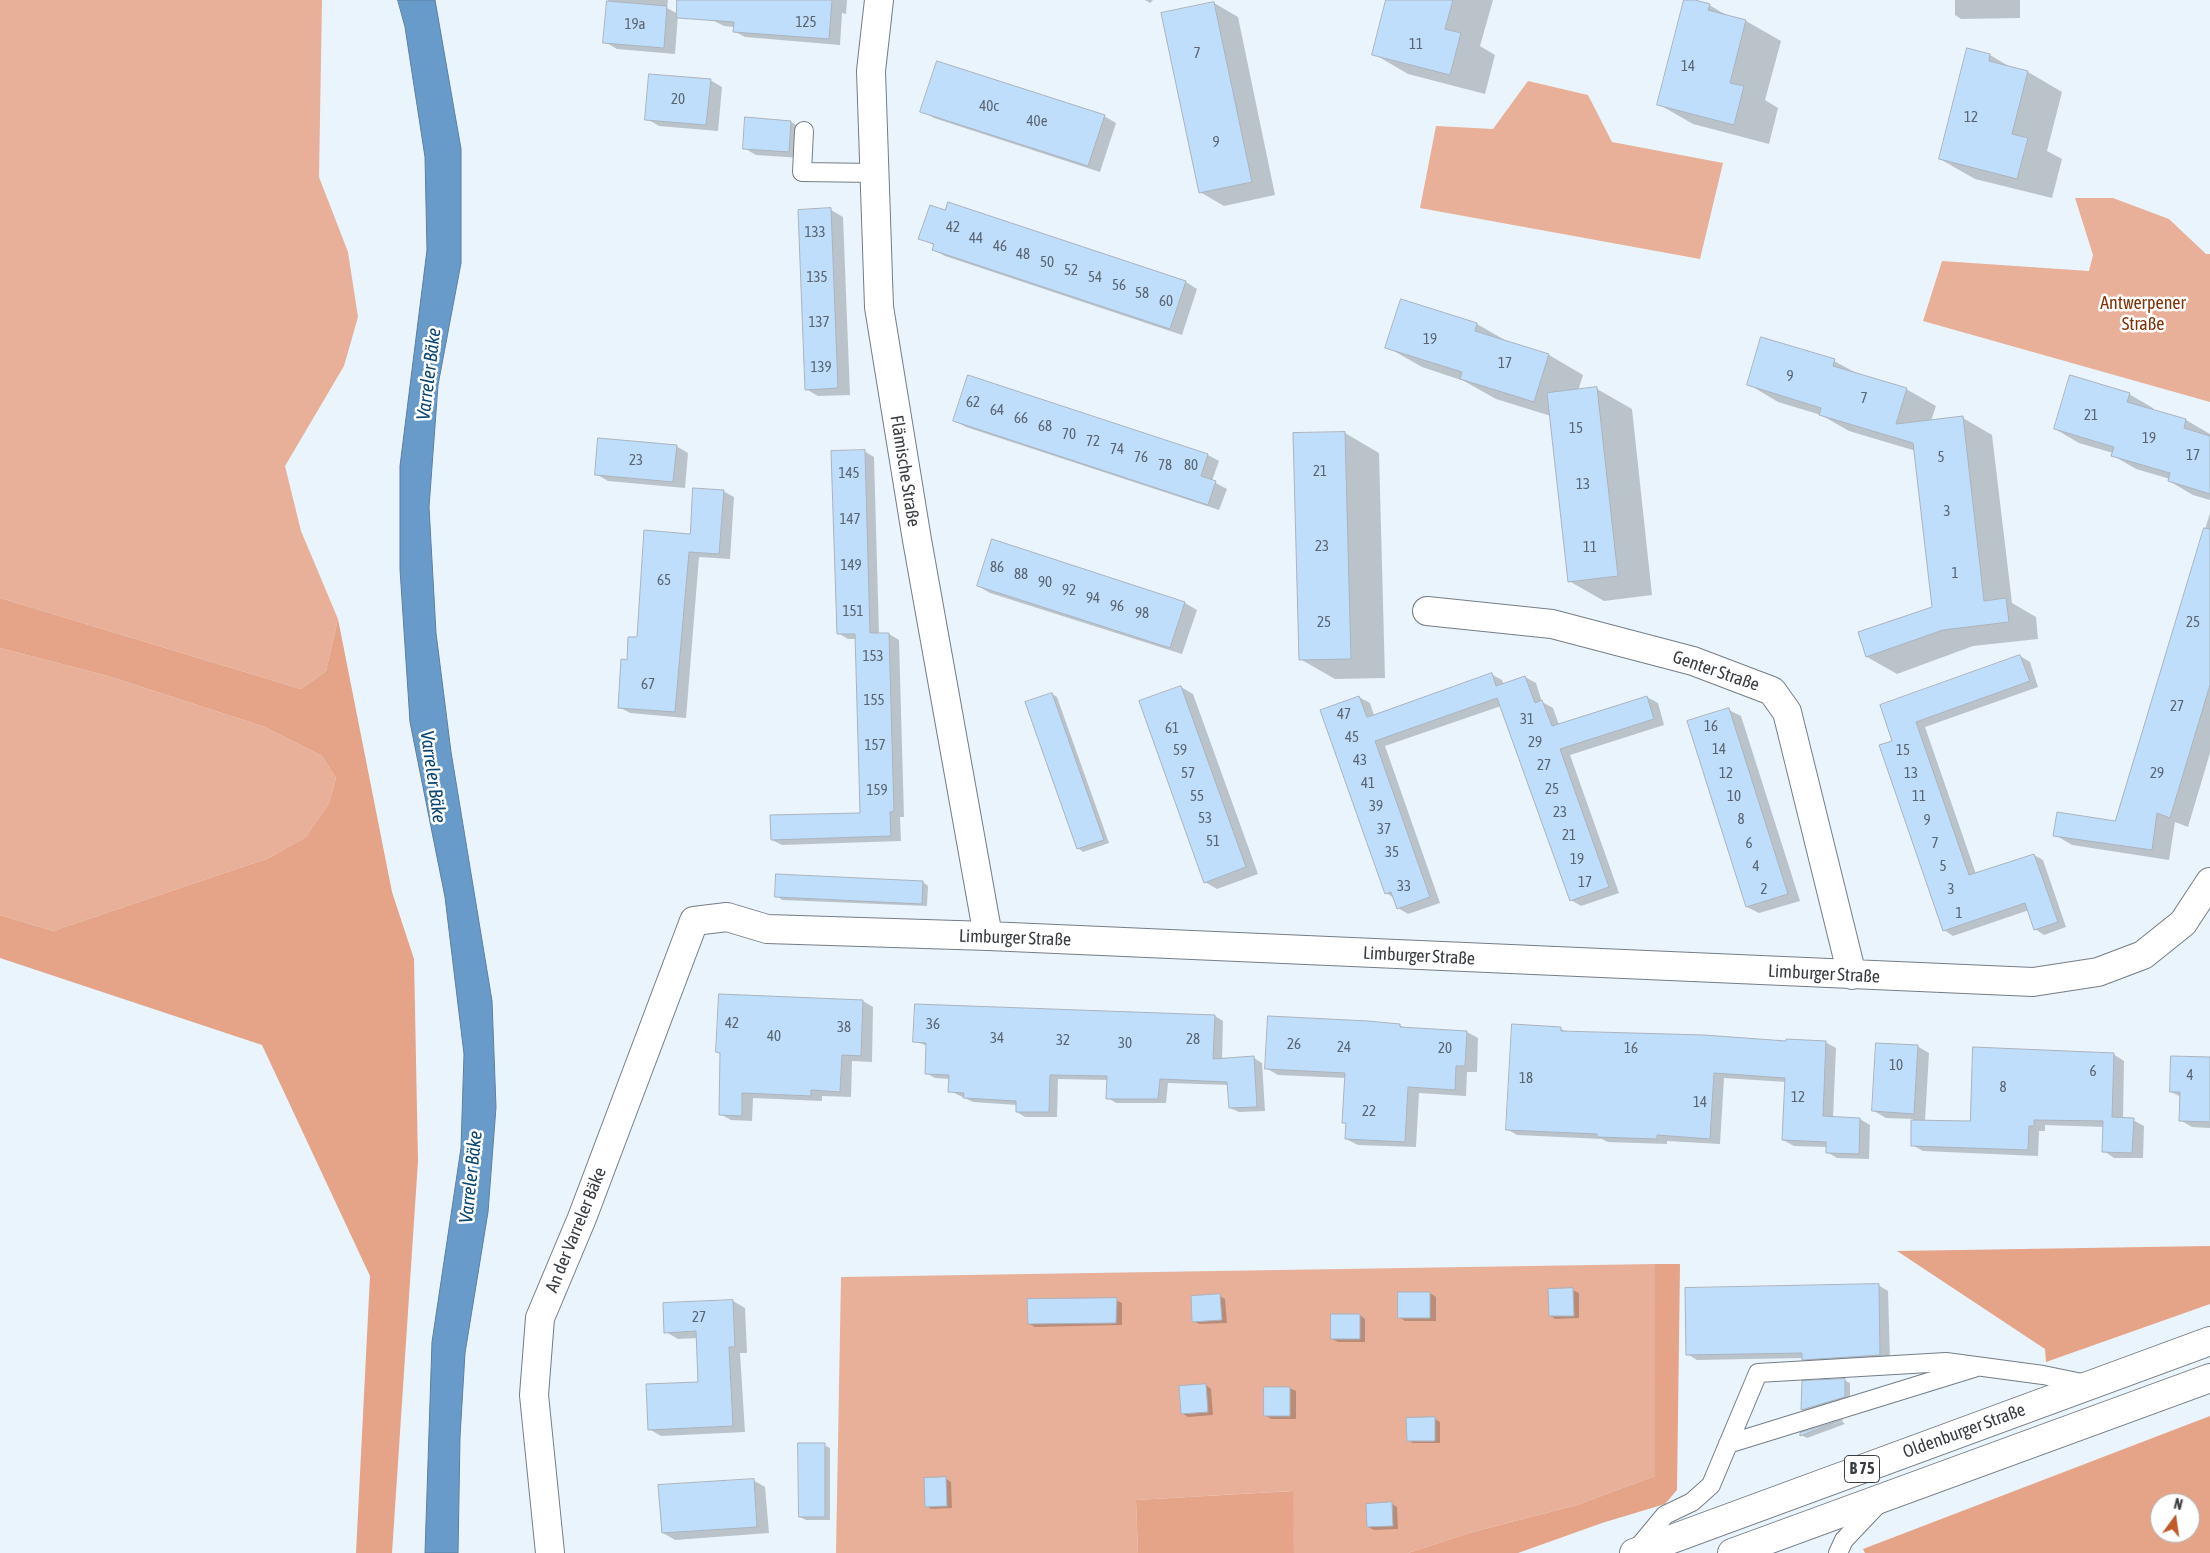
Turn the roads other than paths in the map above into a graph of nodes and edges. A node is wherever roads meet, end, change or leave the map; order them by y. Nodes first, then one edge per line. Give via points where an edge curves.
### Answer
1 (879, 0) edge
2 (804, 131) dead end
3 (875, 173) junction
4 (1427, 611) dead end
5 (2210, 882) edge
6 (694, 921) joint
7 (988, 936) junction
8 (1852, 975) junction
9 (2210, 1341) edge
10 (1980, 1367) junction
11 (2210, 1378) edge
12 (2090, 1385) junction
13 (1728, 1444) junction
14 (1884, 1498) junction
15 (550, 1553) edge
16 (1634, 1553) edge
17 (1732, 1553) edge
18 (1838, 1553) edge

1 - 3 main road, Flämische Straße via 871,71
2 - 3 lane via 802,172
3 - 7 main road, Flämische Straße via 880,307 916,540
4 - 8 main road, Genter Straße via 1552,624 1693,661 1772,691 1787,712
5 - 8 main road, Limburger Straße via 2183,923 2143,955 2098,972 2033,982
6 - 7 main road, Limburger Straße via 728,916 767,930
6 - 15 main road, An der Varreler Bäke via 582,1218 540,1318 534,1395
7 - 8 main road, Limburger Straße
9 - 12 main road, Oldenburger Straße / B 75
10 - 12 lane
10 - 13 lane
10 - 13 lane via 1946,1362 1758,1373
11 - 14 main road, Oldenburger Straße / B 75
12 - 16 main road, Oldenburger Straße / B 75
13 - 16 lane via 1711,1485 1692,1502 1665,1515
14 - 17 main road, Oldenburger Straße / B 75
14 - 18 lane via 1844,1540

